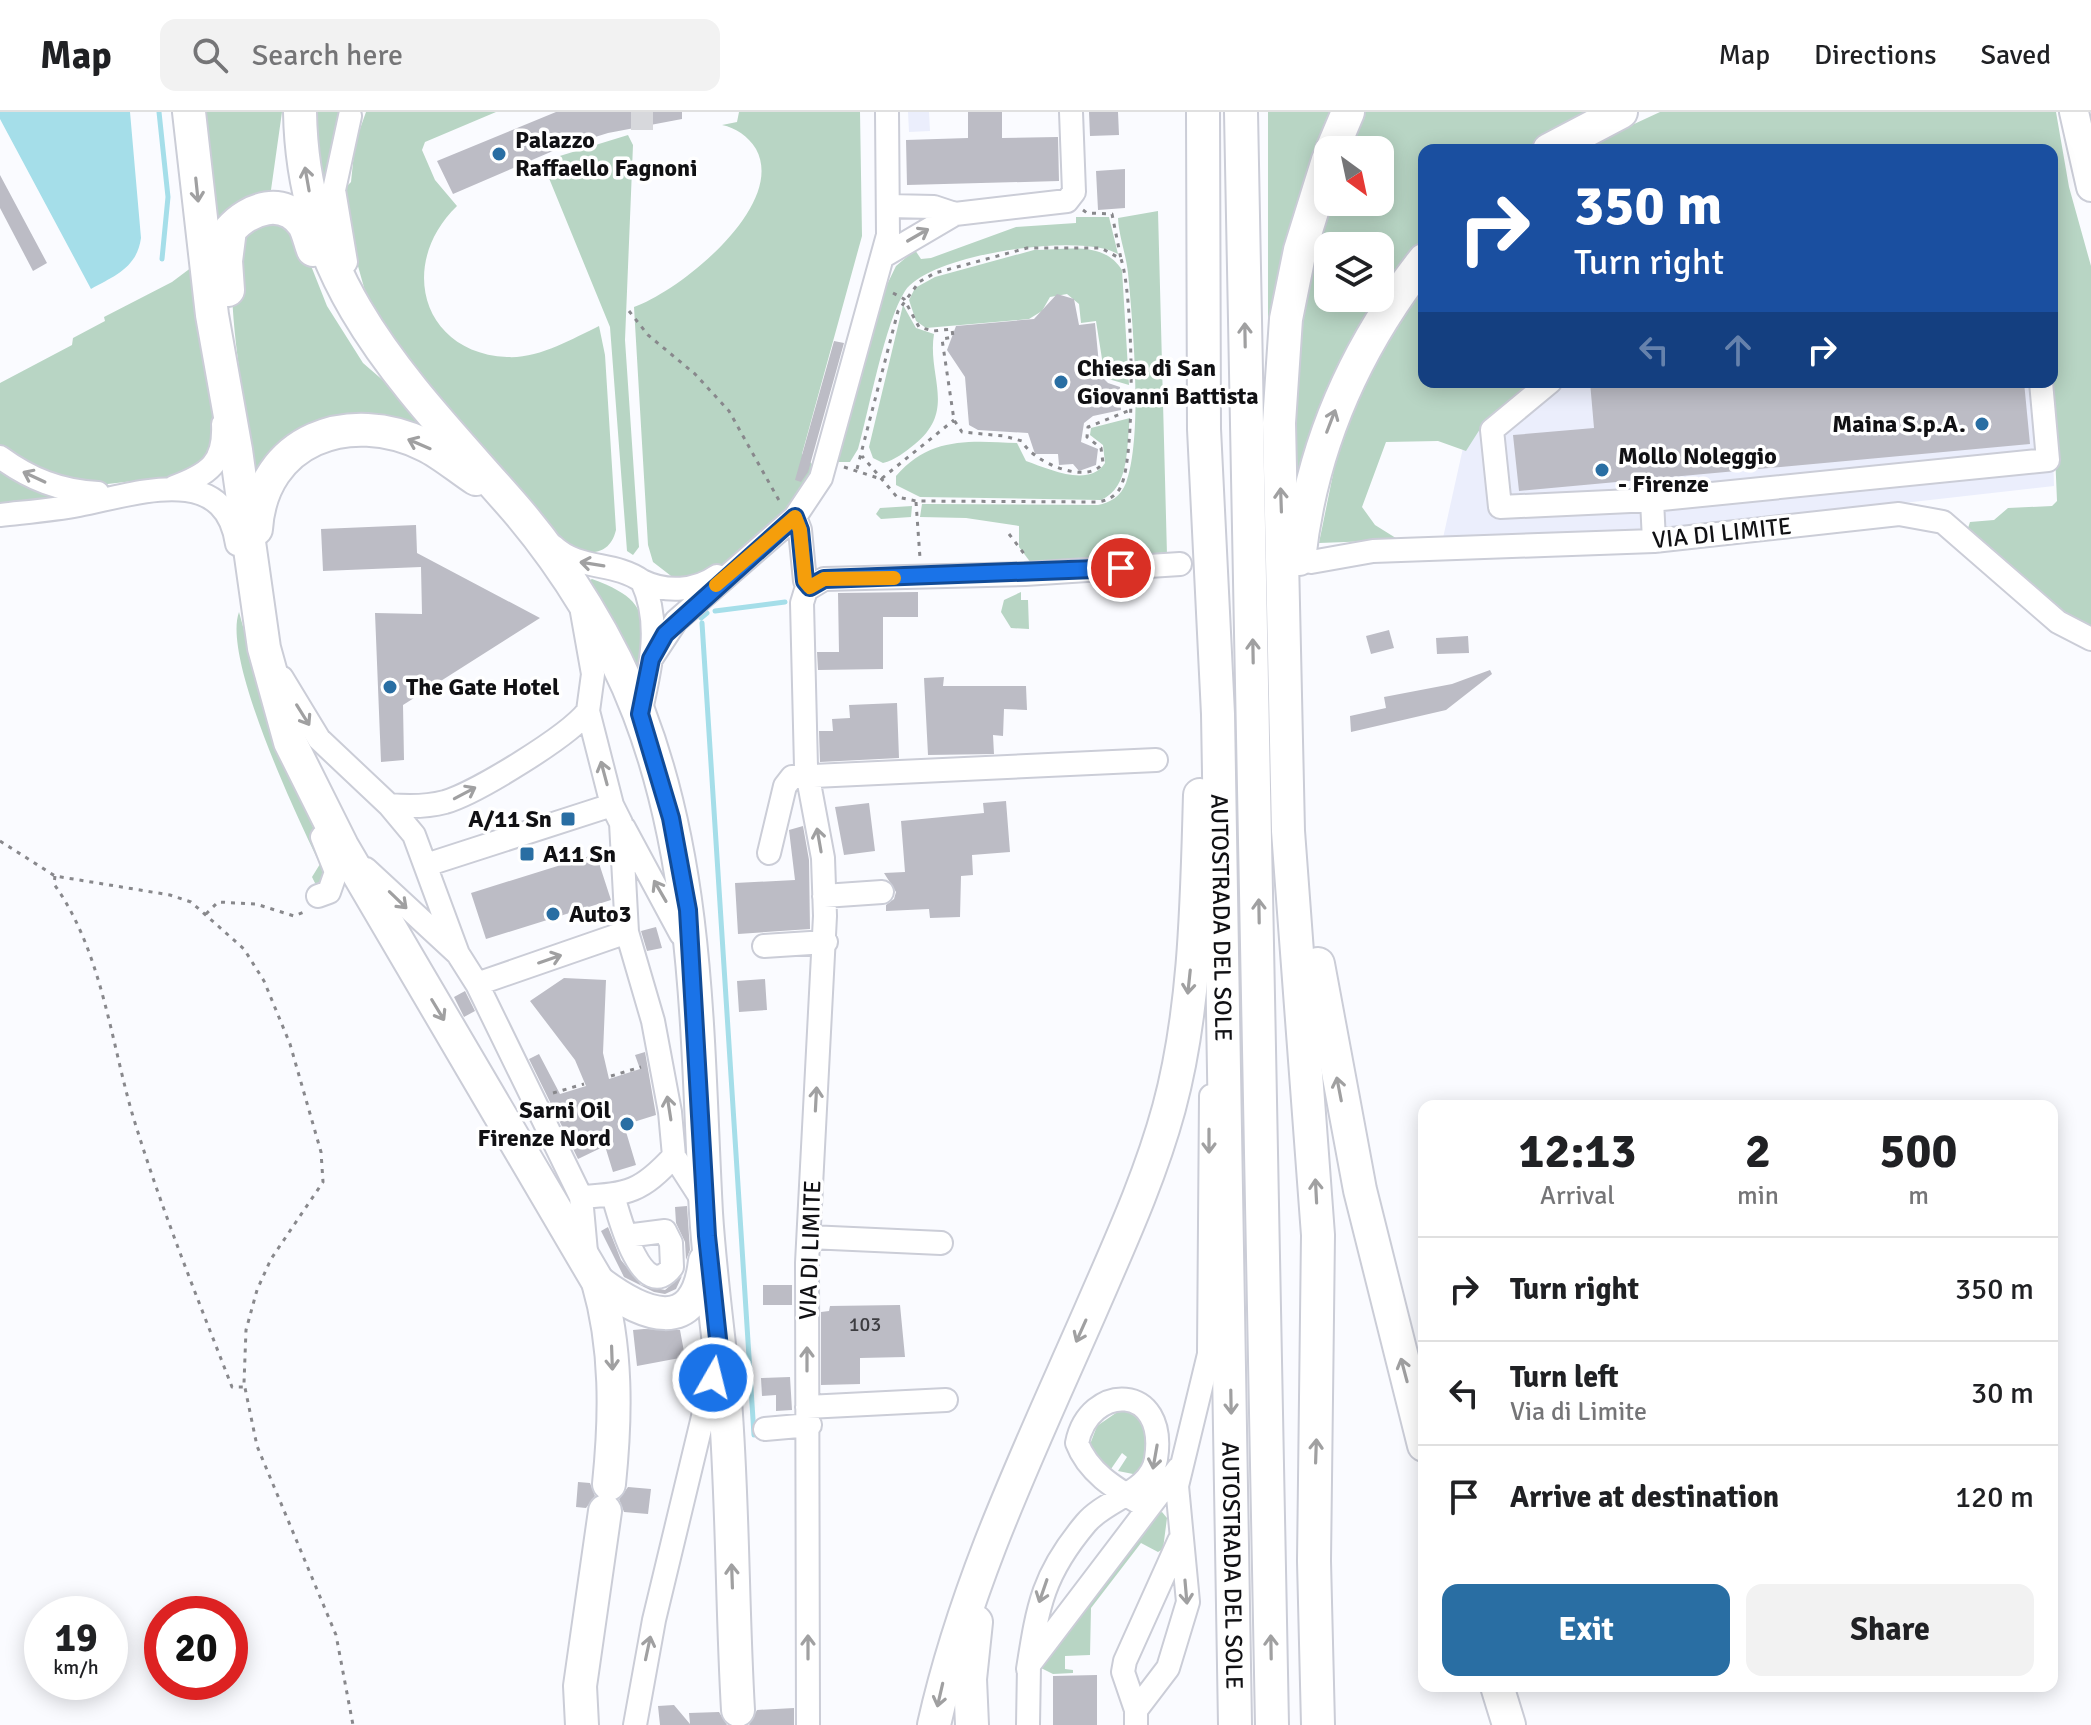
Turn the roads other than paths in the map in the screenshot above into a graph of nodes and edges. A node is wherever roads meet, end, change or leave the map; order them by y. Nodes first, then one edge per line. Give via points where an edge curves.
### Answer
1 (189, 112) edge
2 (300, 112) edge
3 (887, 112) edge
4 (1071, 112) edge
5 (1191, 112) edge
6 (1203, 112) edge
7 (1241, 112) edge
8 (1348, 112) edge
9 (1621, 112) edge
10 (2074, 114) edge
11 (350, 116) dead end
12 (1338, 136) edge
13 (1560, 144) edge
14 (2091, 187) edge
15 (1314, 205) edge
16 (889, 206) junction
17 (955, 214) junction
18 (882, 257) junction
19 (1418, 269) edge
20 (1201, 273) junction
21 (372, 339) junction
22 (219, 363) junction
23 (1543, 388) edge
24 (2042, 388) edge
25 (420, 399) junction
26 (1204, 429) junction
27 (0, 457) edge
28 (168, 489) junction
29 (127, 494) junction
30 (1652, 500) junction
31 (513, 506) junction
32 (0, 515) edge
33 (796, 516) junction
34 (1654, 541) junction
35 (742, 561) junction
36 (1311, 562) dead end
37 (1180, 564) dead end
38 (256, 580) junction
39 (642, 581) junction
40 (810, 587) junction
41 (579, 600) junction
42 (2091, 639) edge
43 (264, 648) junction
44 (651, 659) junction
45 (1287, 661) junction
46 (588, 711) junction
47 (640, 714) junction
48 (1156, 760) dead end
49 (1289, 776) junction
50 (809, 777) junction
51 (309, 787) junction
52 (389, 805) junction
53 (616, 814) junction
54 (342, 846) junction
55 (769, 853) dead end
56 (426, 865) junction
57 (882, 892) dead end
58 (824, 896) junction
59 (379, 912) junction
60 (627, 932) junction
61 (825, 942) junction
62 (764, 946) dead end
63 (458, 954) junction
64 (691, 962) junction
65 (1259, 968) junction
66 (477, 984) junction
67 (1225, 1008) junction
68 (674, 1156) junction
69 (613, 1195) junction
70 (581, 1197) junction
71 (706, 1221) junction
72 (626, 1236) dead end
73 (809, 1237) junction
74 (941, 1243) dead end
75 (593, 1271) junction
76 (719, 1348) junction
77 (946, 1400) dead end
78 (808, 1419) junction
79 (1418, 1422) edge
80 (765, 1429) dead end
81 (1179, 1467) junction
82 (1148, 1508) junction
83 (1179, 1541) junction
84 (981, 1567) junction
85 (1028, 1669) junction
86 (1499, 1692) edge
87 (738, 1710) dead end
88 (1136, 1717) edge
89 (582, 1725) edge
90 (635, 1725) edge
91 (808, 1725) edge
92 (934, 1725) edge
93 (972, 1725) edge
94 (1028, 1725) edge
95 (1235, 1725) edge
96 (1272, 1725) edge
97 (1316, 1725) edge
98 (1509, 1725) edge

1 -> 22 highway
21 -> 2 highway via 329,255 310,196
3 - 16 street
4 - 17 street via 1074,192 1067,201
5 - 20 highway
6 - 20 highway, AUTOSTRADA DEL SOLE
65 -> 7 highway, AUTOSTRADA DEL SOLE
8 - 12 highway
9 - 13 highway
10 - 14 main road
11 - 21 street via 334,190 335,211
45 -> 15 highway via 1280,382 1286,319
16 - 17 street via 934,207
16 - 18 street
18 -> 17 street
18 - 33 street via 825,465 815,491
45 -> 19 highway via 1303,523 1329,425 1369,339
20 - 26 highway, AUTOSTRADA DEL SOLE
21 - 25 highway
22 - 25 highway via 228,338 230,230 252,212 278,208 304,225 335,300 370,358
22 - 28 street via 224,444 219,457 196,479
22 - 38 highway
23 - 30 street via 1492,430 1500,507
24 - 30 street via 2048,460
25 - 31 highway
26 - 67 highway, AUTOSTRADA DEL SOLE
26 -> 84 highway via 1198,858 1180,1056 1156,1149
29 -> 27 street via 73,492 39,481
28 - 29 street
28 - 43 street via 210,496 228,514 248,604
29 - 32 street
30 - 34 street
31 -> 38 highway via 424,445 385,432 334,432 302,445 276,465 265,483 256,526
39 -> 31 street via 621,569 575,561
31 - 41 highway
33 - 35 street
33 - 40 street
34 - 36 street, VIA DI LIMITE via 1373,551
34 - 42 street, VIA DI LIMITE via 1899,514 1926,517 1943,522 2058,622
35 - 39 street via 689,588
35 - 44 street via 676,621
37 - 40 street via 824,579
38 - 43 highway
39 - 44 street via 653,619
40 - 50 street, VIA DI LIMITE via 802,603
41 - 46 street via 593,674
41 - 47 highway
43 - 51 highway via 285,728
43 -> 52 street via 319,739
44 - 47 street
45 - 49 highway
52 -> 46 street via 417,807 454,799 566,732
53 -> 46 street
47 - 64 highway via 671,818 688,910
48 - 50 street
79 -> 49 highway via 1343,1112
97 -> 49 highway via 1318,1235 1288,831
50 - 55 street via 792,777 785,786
58 -> 50 street, VIA DI LIMITE
51 - 54 highway
51 - 59 street via 315,826 336,872 329,892 318,896 356,898
52 - 56 street via 414,835
53 - 56 street
53 - 60 street
64 -> 53 street via 675,916
54 - 59 highway
54 -> 63 street
56 - 63 street
57 - 58 street
58 - 61 street, VIA DI LIMITE
59 -> 75 highway
66 -> 60 street
68 -> 60 street via 661,1061
61 - 62 street
73 -> 61 street, VIA DI LIMITE
63 - 66 street
64 - 71 highway
96 -> 65 highway, AUTOSTRADA DEL SOLE
65 - 97 highway via 1283,1105 1292,1505
66 - 70 street
67 -> 81 street via 1209,1128 1209,1354
67 -> 95 highway, AUTOSTRADA DEL SOLE
68 - 69 street via 634,1192
68 - 71 street
69 - 70 street
69 - 72 street
70 - 75 street
71 - 75 highway via 702,1289 684,1306 660,1313 640,1310
71 - 76 highway
73 - 74 street
78 -> 73 street, VIA DI LIMITE
75 -> 89 highway via 611,1325 614,1430 580,1686
87 -> 76 highway
90 -> 76 street via 654,1620
77 - 78 street
78 - 80 street
91 -> 78 street, VIA DI LIMITE
81 -> 82 street
81 - 83 street
82 - 85 street
82 -> 85 street via 1124,1493 1092,1516 1049,1574
83 -> 88 street via 1186,1613 1168,1668
83 - 88 street via 1125,1661 1123,1672
84 -> 92 highway
84 - 93 highway via 970,1679
85 - 94 street
86 - 98 highway

